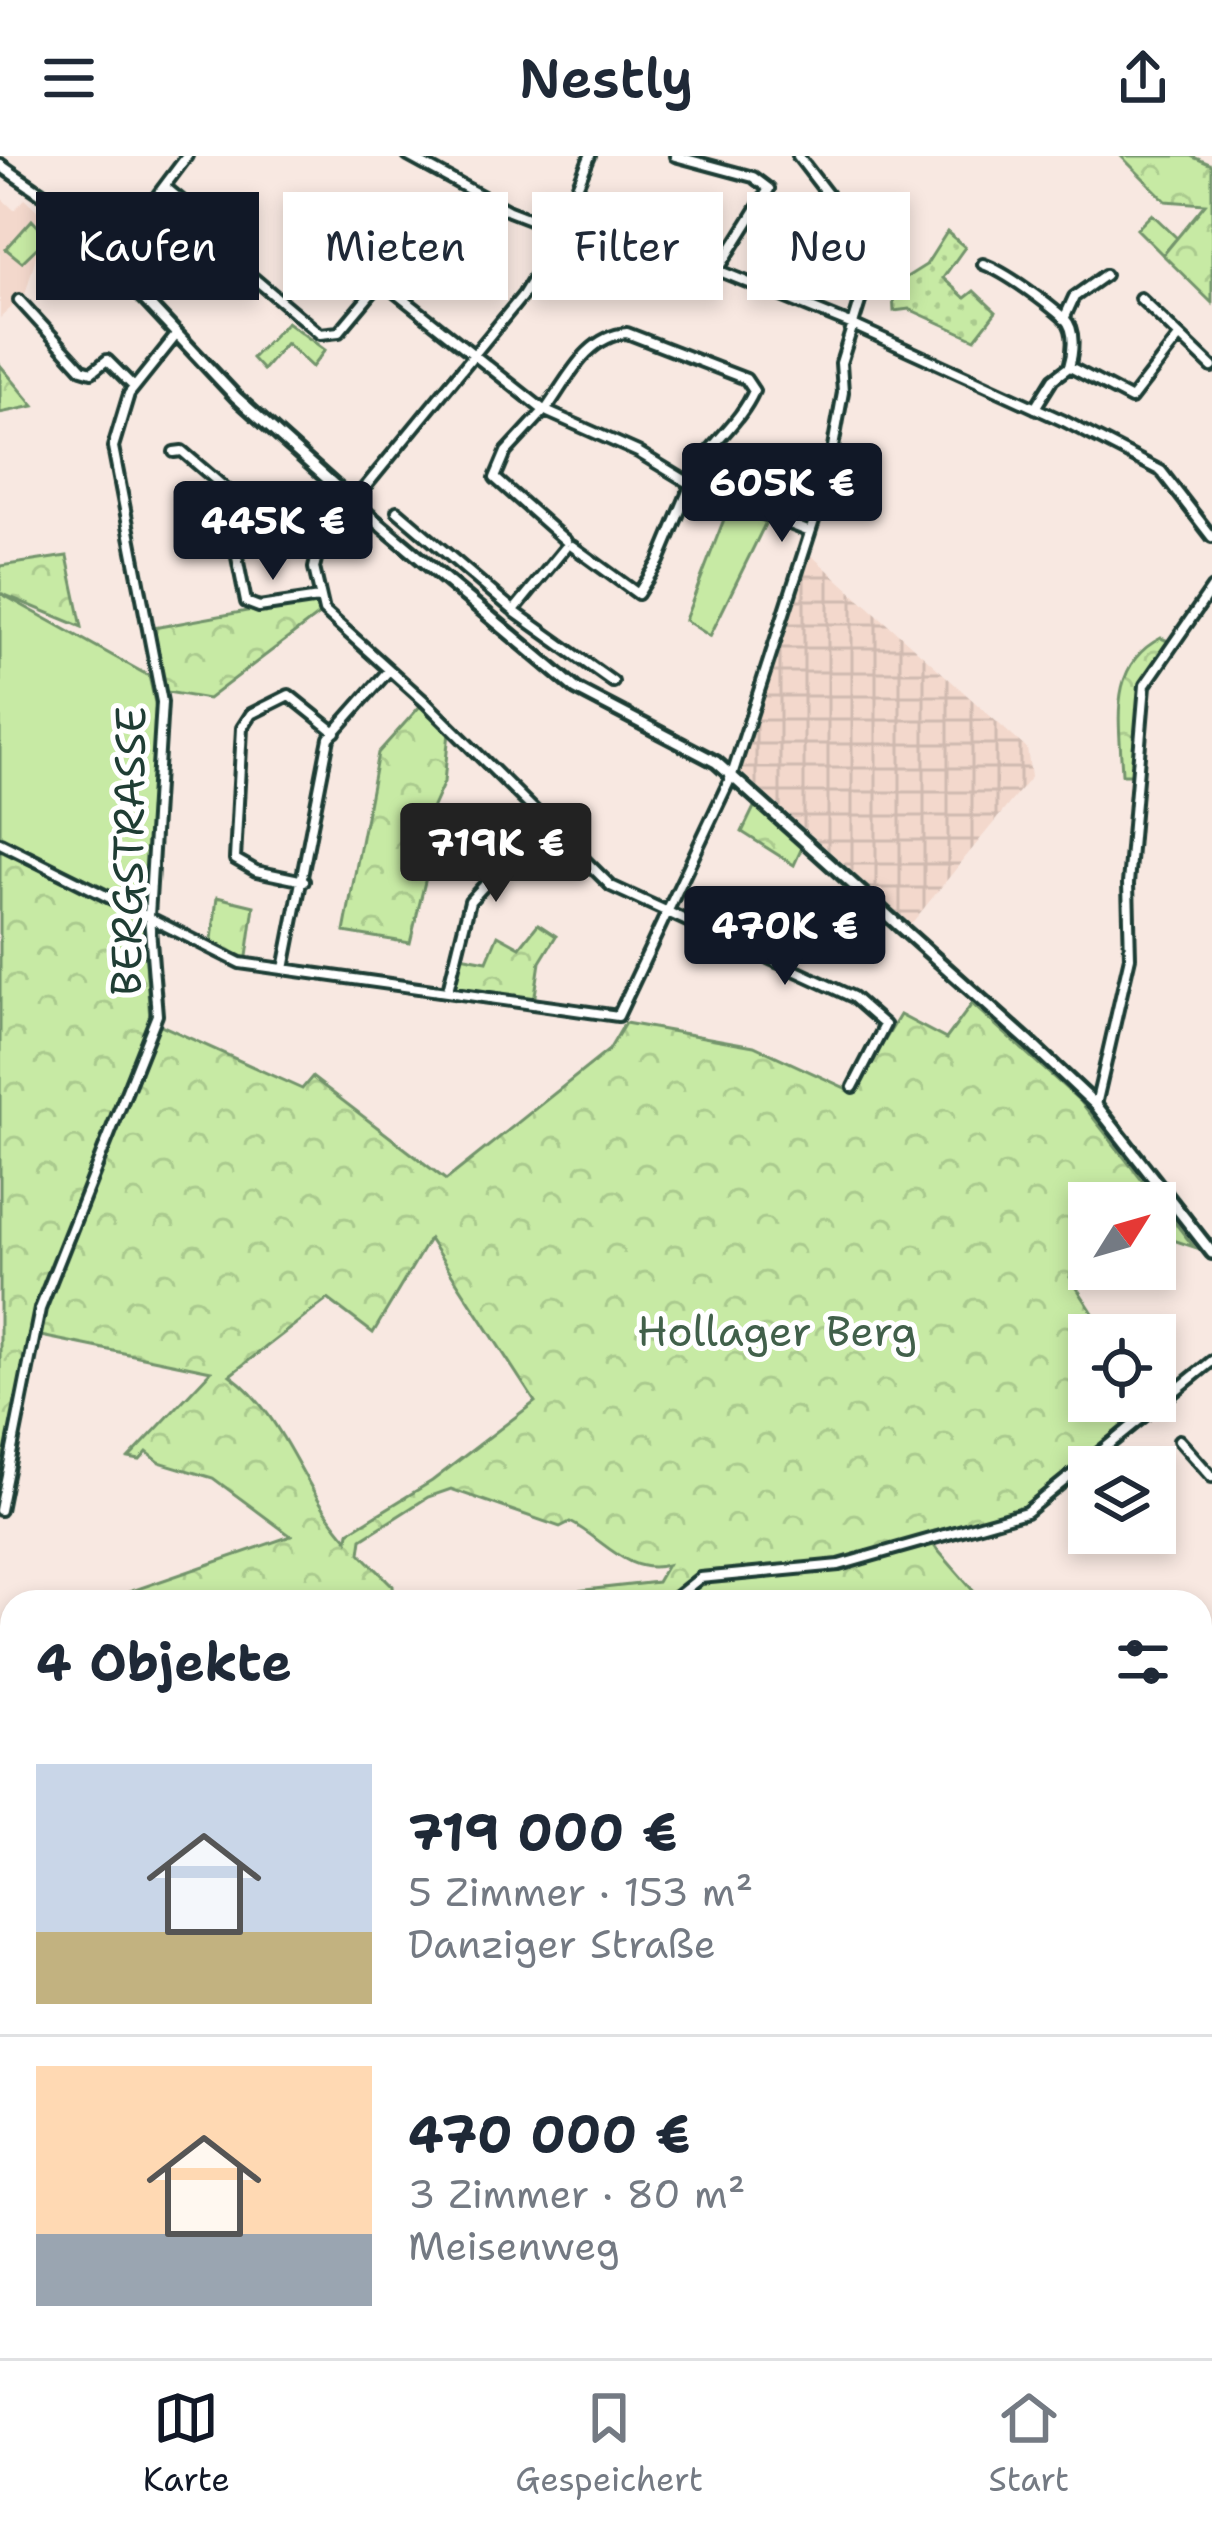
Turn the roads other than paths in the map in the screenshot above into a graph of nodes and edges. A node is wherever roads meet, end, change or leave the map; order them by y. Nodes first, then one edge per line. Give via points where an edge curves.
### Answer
1 (187, 156) edge
2 (408, 156) edge
3 (590, 156) edge
4 (675, 156) edge
5 (802, 158) edge
6 (0, 164) edge
7 (165, 187) junction
8 (40, 192) edge
9 (161, 192) edge
10 (573, 192) edge
11 (532, 220) edge
12 (723, 261) edge
13 (983, 264) dead end
14 (723, 272) edge
15 (1105, 275) dead end
16 (532, 281) edge
17 (1140, 298) dead end
18 (19, 300) dead end
19 (145, 300) edge
20 (1064, 319) junction
21 (853, 325) junction
22 (177, 334) junction
23 (1179, 337) junction
24 (473, 356) junction
25 (1069, 367) junction
26 (1212, 368) edge
27 (134, 387) junction
28 (1034, 408) junction
29 (545, 410) junction
30 (174, 452) dead end
31 (691, 484) junction
32 (352, 501) junction
33 (397, 511) dead end
34 (1210, 530) edge
35 (810, 532) junction
36 (568, 545) junction
37 (1212, 588) edge
38 (319, 598) junction
39 (514, 610) junction
40 (501, 627) junction
41 (389, 670) junction
42 (613, 682) dead end
43 (334, 732) junction
44 (732, 775) junction
45 (545, 819) junction
46 (0, 843) edge
47 (304, 881) junction
48 (668, 908) junction
49 (149, 916) junction
50 (284, 969) junction
51 (448, 991) junction
52 (853, 1087) dead end
53 (1096, 1105) junction
54 (1212, 1253) edge
55 (1212, 1361) edge
56 (1179, 1440) dead end
57 (1212, 1478) edge
58 (0, 1510) edge
59 (685, 1590) edge

1 - 7 street
2 - 11 street
3 - 10 street
4 - 12 street via 753,177 769,189
5 - 21 street via 868,247
6 - 8 main road
7 - 9 street
7 - 24 street via 239,248 249,274 320,334 339,332 387,286
13 - 20 street
14 - 21 street
15 - 20 street via 1083,288
16 - 24 street
17 - 23 street
18 - 27 street via 82,369 92,372 106,361
19 - 22 main road
20 - 25 street
21 - 28 street
21 - 35 street via 827,480
22 - 27 street, BERGSTRASSE
22 - 32 main road via 264,426
23 - 25 street via 1131,399
23 - 26 street
24 - 29 street
24 - 32 street
25 - 28 street
27 - 49 street, BERGSTRASSE via 113,447 162,702
28 - 34 street via 1161,471
29 - 31 street
29 - 31 street via 595,342 610,334 627,333 746,379 754,391 740,422 702,460
29 - 36 street via 506,452 495,478
30 - 38 street via 246,506 234,542 246,602
31 - 35 street
31 - 36 street via 638,593
32 - 38 street via 320,542
32 - 40 main road
33 - 39 street
35 - 44 street
36 - 39 street
37 - 53 street via 1144,685 1130,957
38 - 41 street via 332,620
39 - 40 street
39 - 42 street
40 - 44 main road via 597,704
41 - 43 street
41 - 45 street
43 - 47 street
43 - 47 street via 289,695 251,714 242,728 235,859
44 - 48 street
44 - 53 main road
45 - 48 street via 611,886
45 - 51 street via 462,914
46 - 49 street
47 - 50 street
48 - 51 street via 618,1016
48 - 52 street via 853,997 880,1018 885,1024
49 - 50 street via 240,963
49 - 58 street, BERGSTRASSE via 157,1016 40,1309
50 - 51 street
53 - 54 main road
55 - 59 street via 1026,1512 839,1565 700,1578
56 - 57 street

